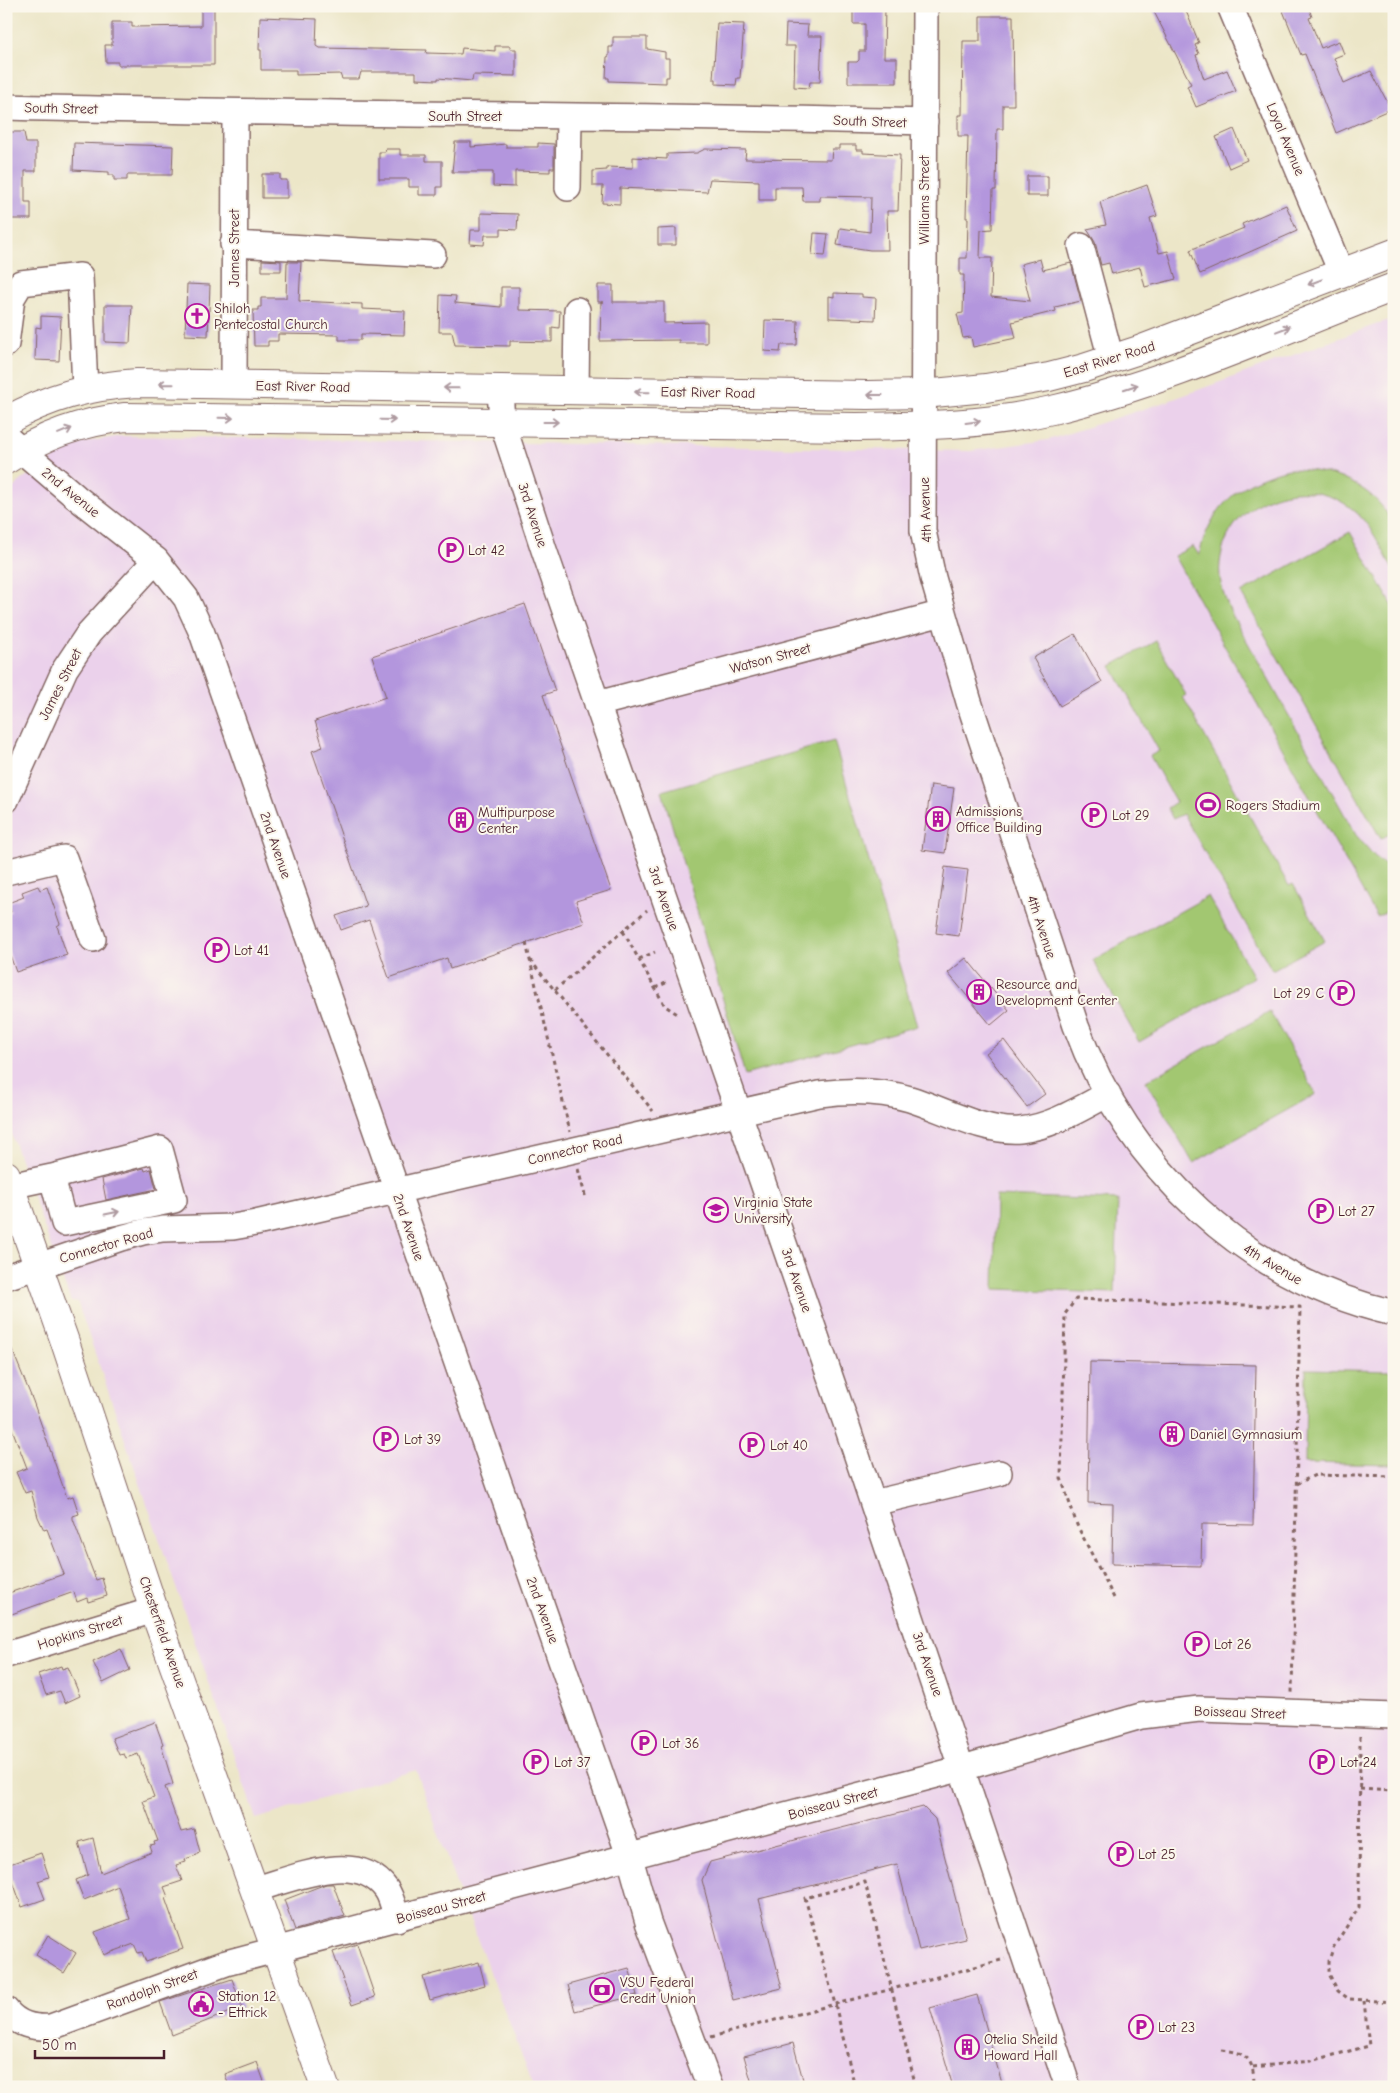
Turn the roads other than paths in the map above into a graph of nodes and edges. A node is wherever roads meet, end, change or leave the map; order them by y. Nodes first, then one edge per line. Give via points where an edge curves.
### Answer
1 (926, 6) edge
2 (1230, 6) edge
3 (6, 107) edge
4 (235, 112) junction
5 (569, 116) junction
6 (925, 122) junction
7 (568, 188) dead end
8 (233, 244) junction
9 (1081, 246) dead end
10 (1394, 253) edge
11 (433, 255) dead end
12 (1341, 272) junction
13 (1394, 287) edge
14 (577, 310) dead end
15 (6, 344) edge
16 (1111, 359) junction
17 (234, 385) junction
18 (85, 389) junction
19 (500, 389) junction
20 (576, 390) junction
21 (923, 394) junction
22 (6, 421) edge
23 (502, 422) junction
24 (924, 425) junction
25 (11, 449) edge
26 (156, 560) junction
27 (943, 613) junction
28 (597, 704) junction
29 (6, 800) edge
30 (6, 872) edge
31 (93, 939) dead end
32 (1108, 1094) junction
33 (739, 1111) junction
34 (52, 1177) junction
35 (8, 1181) edge
36 (396, 1191) junction
37 (38, 1266) junction
38 (6, 1277) edge
39 (1394, 1313) edge
40 (999, 1473) dead end
41 (873, 1503) junction
42 (154, 1610) junction
43 (6, 1655) edge
44 (1394, 1716) edge
45 (963, 1768) junction
46 (630, 1858) junction
47 (256, 1889) junction
48 (397, 1919) junction
49 (278, 1950) junction
50 (6, 2010) edge
51 (325, 2087) edge
52 (710, 2087) edge
53 (1068, 2087) edge

1 - 6 street, Williams Street
2 - 12 street, Loyal Avenue
3 - 4 street, South Street
4 - 5 street, South Street
4 - 8 street, James Street
5 - 6 street, South Street
5 - 7 street
6 - 21 street, Williams Street
8 - 11 street
8 - 17 street, James Street
9 - 16 street
10 - 12 main road, East River Road
12 -> 16 main road, East River Road
24 -> 13 main road via 1010,418 1104,396
14 - 20 street
15 - 18 street via 12,298 21,283 80,276
16 - 21 main road, East River Road via 1030,381
17 -> 18 main road, East River Road via 137,383
19 -> 17 main road, East River Road
18 - 22 main road, East River Road via 42,402
19 - 20 main road, East River Road
19 - 23 street, 3rd Avenue
21 -> 20 main road, East River Road
21 - 24 street, 4th Avenue
23 -> 24 main road
25 -> 23 main road via 70,428 125,417
23 - 28 street, 3rd Avenue
24 - 27 street, 4th Avenue via 923,531
25 - 26 street, 2nd Avenue
26 - 29 street, James Street via 76,648
26 - 36 street, 2nd Avenue via 186,598 202,633
27 - 28 street, Watson Street
27 - 32 street, 4th Avenue via 980,738 1070,1009 1088,1056
28 - 33 street, 3rd Avenue
30 - 31 street via 64,858
32 - 33 street, Connector Road via 1063,1117 1017,1130 993,1127 908,1098 864,1091 819,1094
32 - 39 street, 4th Avenue via 1152,1160 1208,1219 1228,1235 1282,1272 1310,1286 1338,1298
33 - 36 street, Connector Road
33 - 41 street, 3rd Avenue
34 -> 34 street via 64,1223 174,1200 160,1149
34 - 35 street
35 - 37 main road, Chesterfield Avenue
36 - 37 street, Connector Road via 233,1227 143,1232
36 - 46 street, 2nd Avenue
37 - 38 street, Connector Road
37 - 42 main road, Chesterfield Avenue
40 - 41 street
41 - 45 street, 3rd Avenue
42 - 43 street, Hopkins Street
42 - 47 main road, Chesterfield Avenue
44 - 45 street, Boisseau Street via 1199,1709 1150,1715
45 - 46 street, Boisseau Street
45 - 53 street, 3rd Avenue
46 - 48 street, Boisseau Street
46 - 52 street, 2nd Avenue via 648,1922
47 - 48 street via 333,1867 352,1869 370,1876 386,1890
47 - 49 main road, Chesterfield Avenue
48 - 49 street, Boisseau Street
49 - 50 street, Randolph Street via 226,1963 51,2027 28,2026
49 - 51 main road, Chesterfield Avenue

